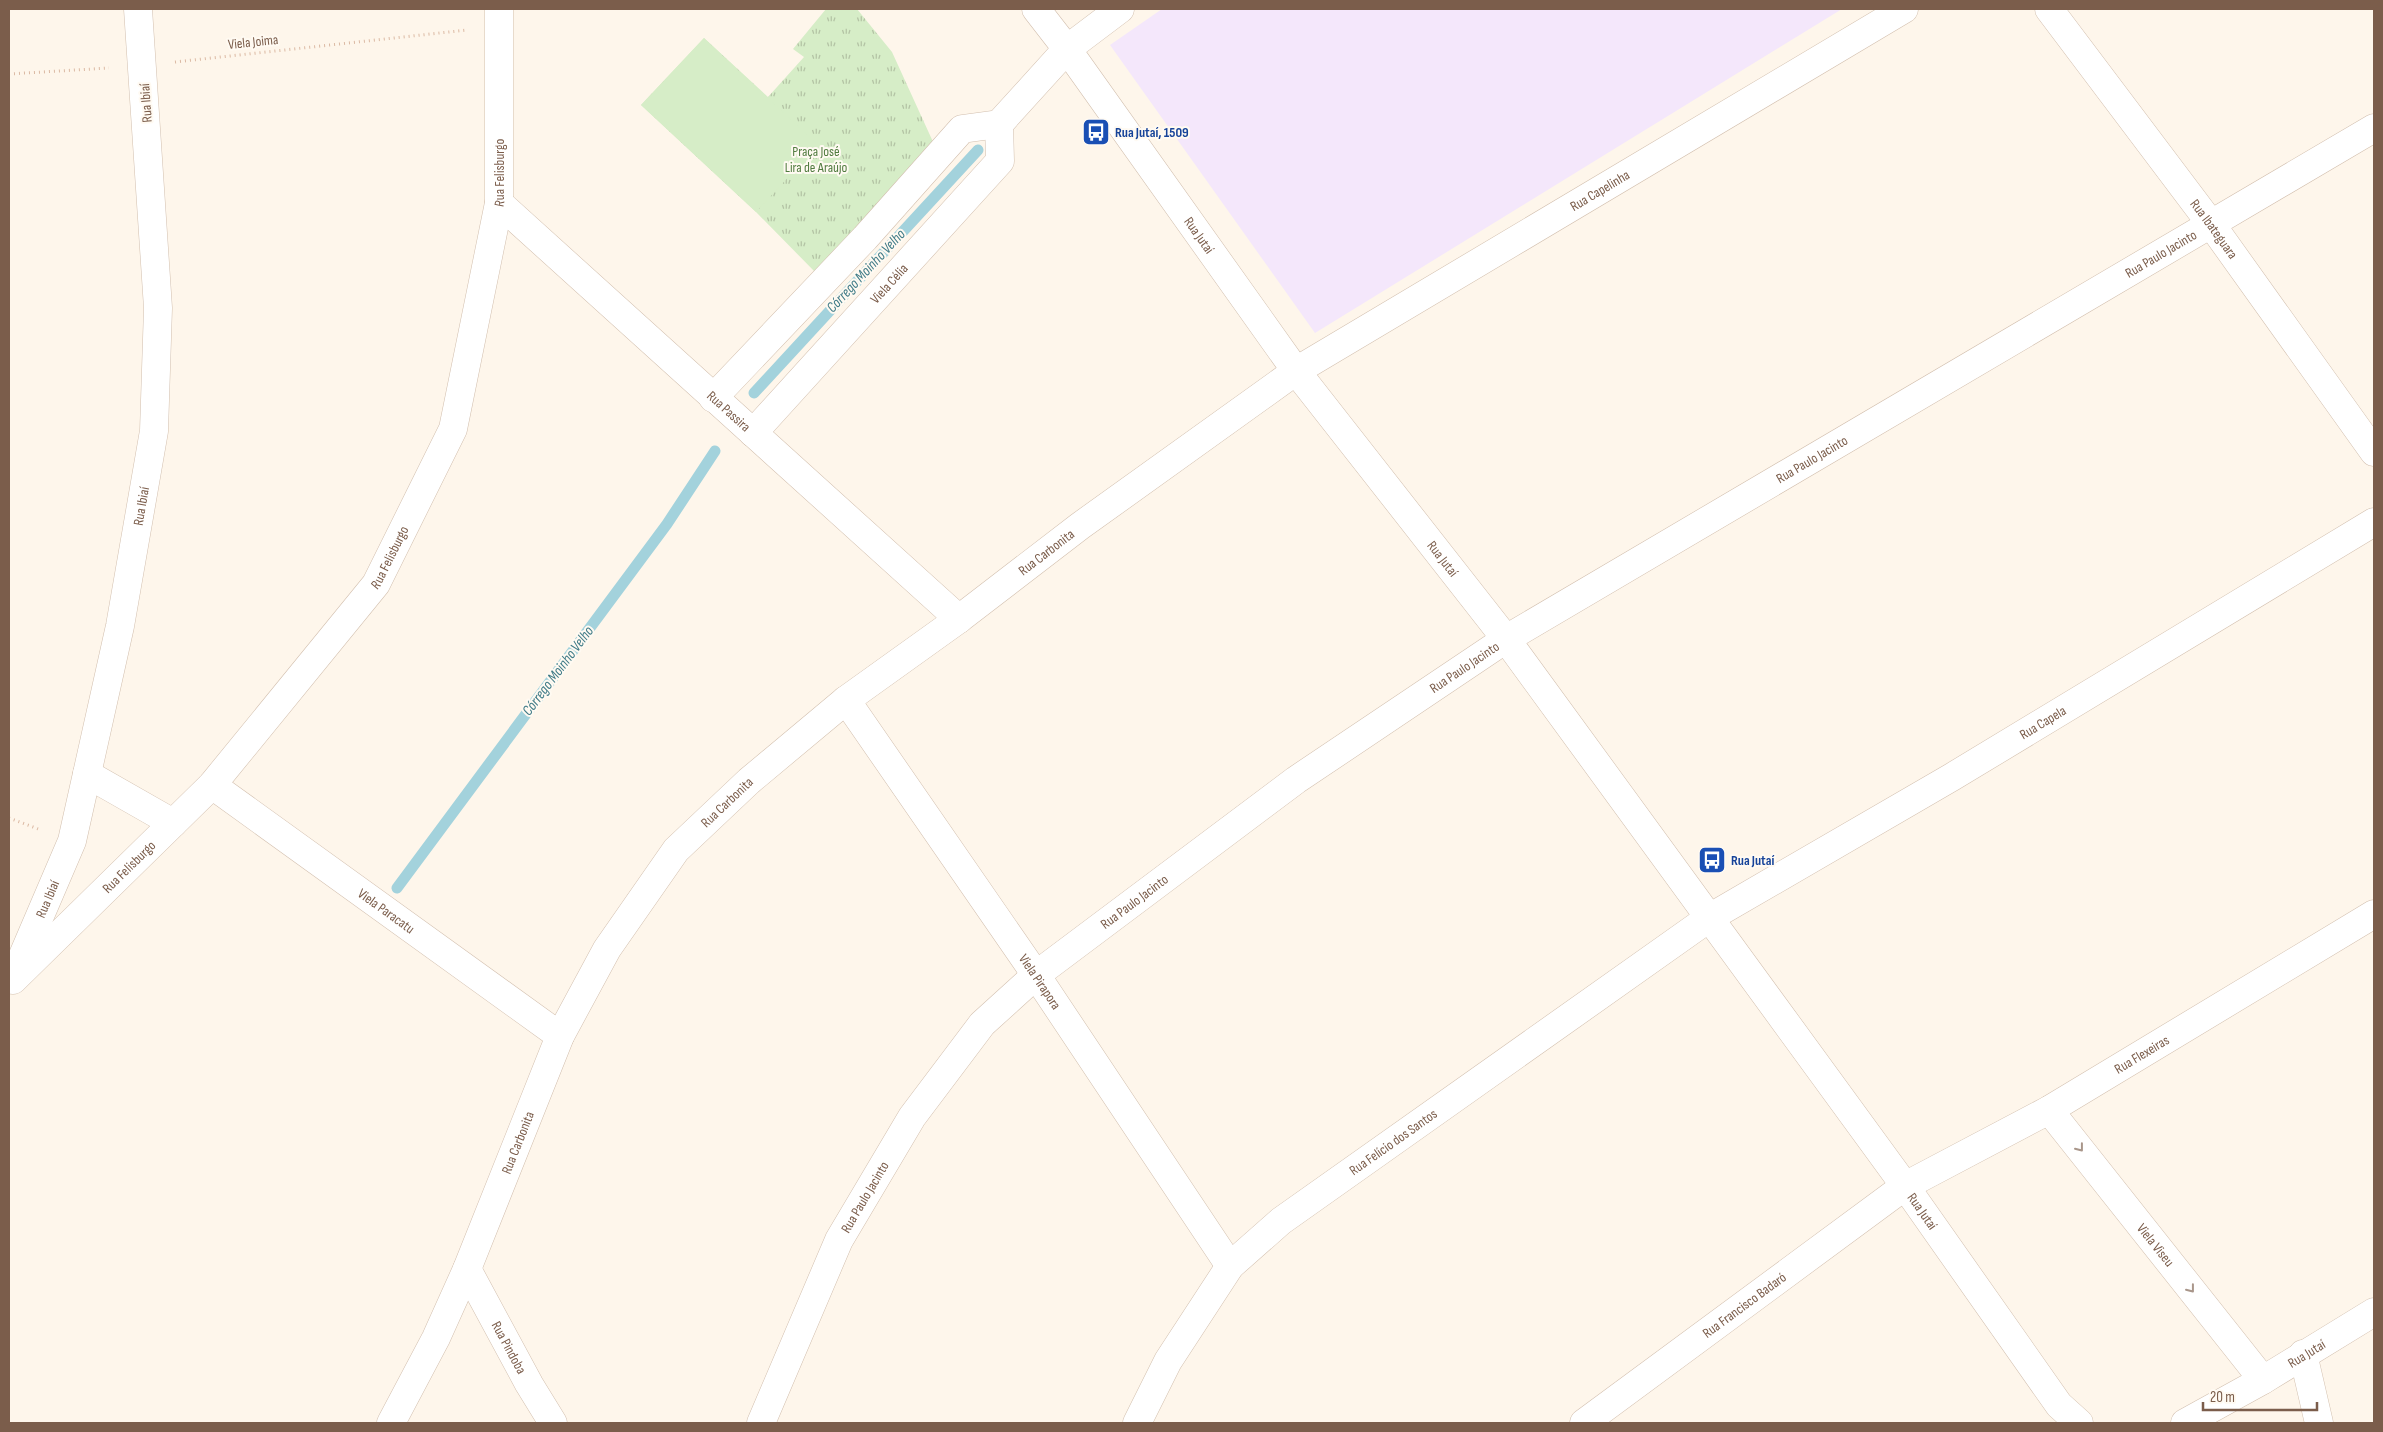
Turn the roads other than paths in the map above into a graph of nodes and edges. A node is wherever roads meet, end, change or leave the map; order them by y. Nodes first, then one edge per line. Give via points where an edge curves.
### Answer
1 (138, 9) edge
2 (1036, 9) edge
3 (1120, 9) edge
4 (1904, 9) edge
5 (2050, 9) edge
6 (499, 17) edge
7 (1067, 49) junction
8 (999, 124) junction
9 (2374, 128) edge
10 (499, 203) junction
11 (2211, 224) junction
12 (1296, 371) junction
13 (713, 398) junction
14 (753, 432) junction
15 (2374, 452) edge
16 (2374, 522) edge
17 (959, 619) junction
18 (1506, 638) junction
19 (846, 700) junction
20 (87, 774) junction
21 (212, 785) junction
22 (174, 823) junction
23 (2374, 914) edge
24 (1709, 918) junction
25 (1036, 975) junction
26 (11, 983) edge
27 (560, 1036) junction
28 (2049, 1110) junction
29 (1905, 1186) junction
30 (1230, 1266) junction
31 (467, 1269) junction
32 (2374, 1312) edge
33 (2303, 1354) junction
34 (2263, 1380) junction
35 (391, 1423) edge
36 (553, 1423) edge
37 (761, 1423) edge
38 (1137, 1423) edge
39 (1584, 1423) edge
40 (2079, 1423) edge
41 (2186, 1423) edge
42 (2319, 1423) edge

1 - 20 street, Rua Ibiaí via 158,308 154,431 120,626
2 - 7 street, Rua Jutaí
3 - 7 street
4 - 12 street, Rua Capelinha
5 - 11 street, Rua Ibateguara
6 - 10 street, Rua Felisburgo
7 - 8 street
7 - 12 street, Rua Jutaí
8 - 13 street via 962,129 865,238
8 - 14 street, Viela Célia via 1000,161
9 - 11 street, Rua Paulo Jacinto
10 - 13 street, Rua Passira
10 - 21 street, Rua Felisburgo via 453,429 376,584
11 - 15 street, Rua Ibateguara
11 - 18 street, Rua Paulo Jacinto
12 - 17 street, Rua Carbonita via 1080,526
12 - 18 street, Rua Jutaí
13 - 14 street, Rua Passira
14 - 17 street, Rua Passira
16 - 24 street, Rua Capela via 1952,777
17 - 19 street, Rua Carbonita
18 - 24 street, Rua Jutaí
18 - 25 street, Rua Paulo Jacinto via 1296,780
19 - 25 street, Viela Pirapora
19 - 27 street, Rua Carbonita via 749,781 676,850 607,949
20 - 22 street
20 - 26 street, Rua Ibiaí via 72,841
21 - 22 street, Rua Felisburgo
21 - 27 street, Viela Paracatu
22 - 26 street, Rua Felisburgo
23 - 28 street, Rua Flexeiras
24 - 29 street, Rua Jutaí
24 - 30 street, Rua Felício dos Santos via 1281,1221
25 - 30 street, Viela Pirapora
25 - 37 street, Rua Paulo Jacinto via 982,1024 912,1117 839,1240
27 - 31 street, Rua Carbonita
28 - 29 street, Rua Flexeiras
28 -> 34 street, Viela Viseu
29 - 39 street, Rua Francisco Badaró
29 - 40 street, Rua Jutaí via 2059,1406
30 - 38 street, Rua Felício dos Santos via 1168,1361
31 - 35 street, Rua Carbonita via 436,1338
31 - 36 street, Rua Pindoba
32 - 33 street, Rua Jutaí
33 - 34 street, Rua Jutaí
33 - 42 street
34 - 41 street, Rua Jutaí

